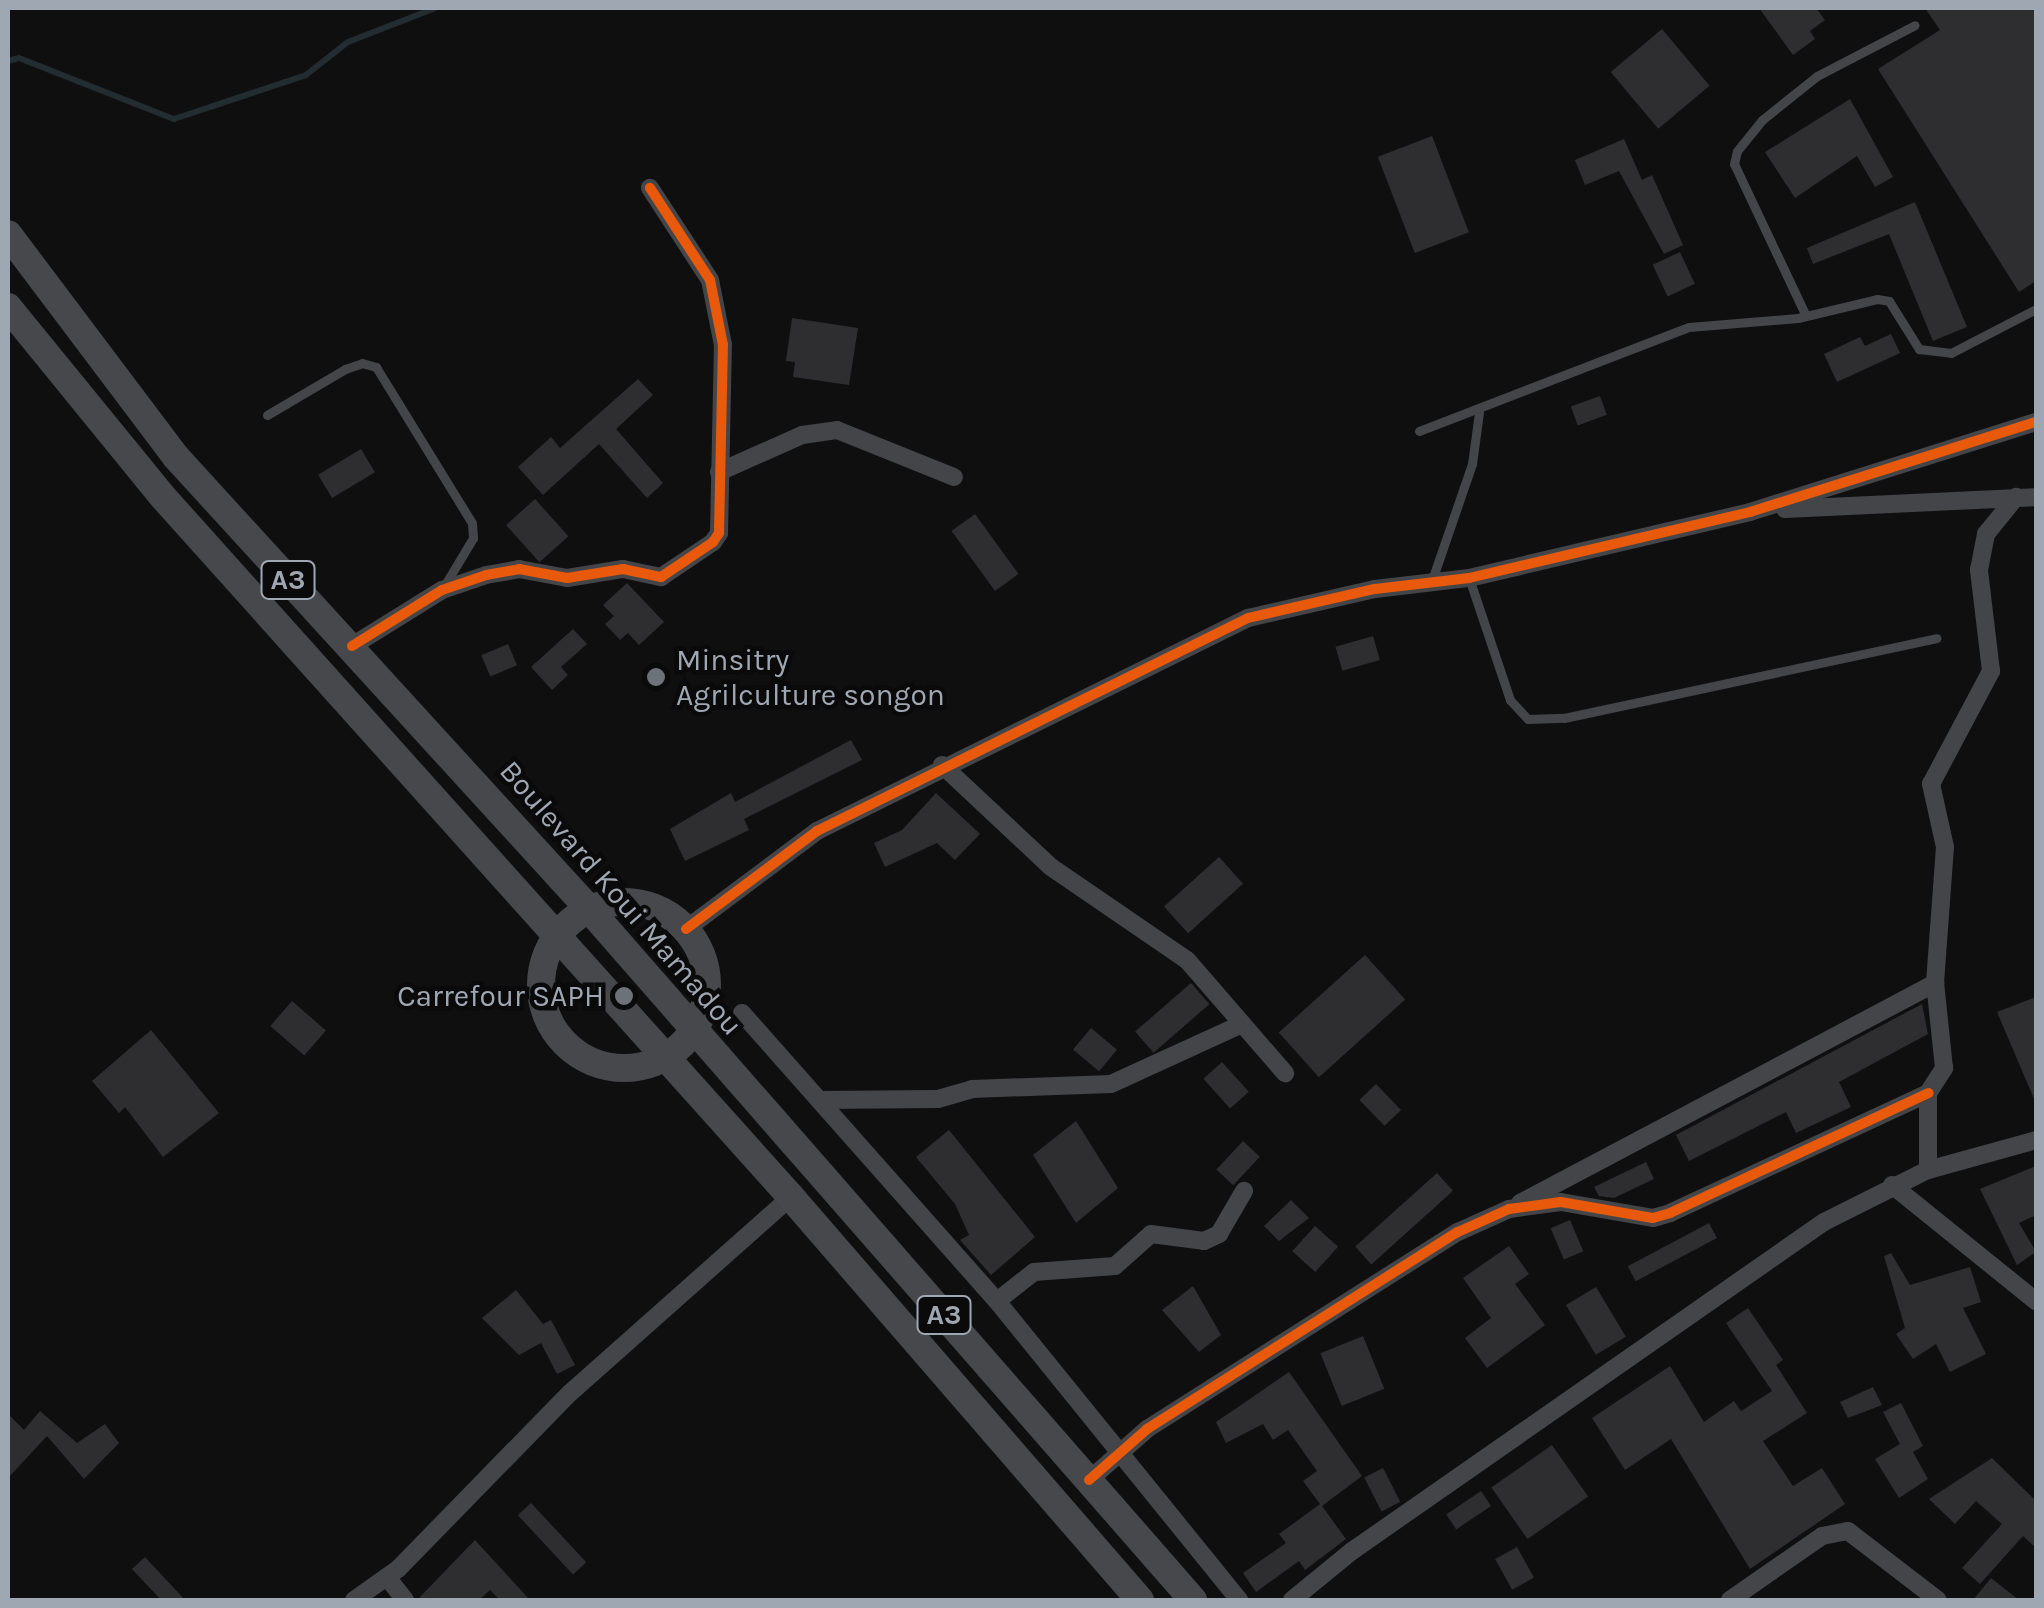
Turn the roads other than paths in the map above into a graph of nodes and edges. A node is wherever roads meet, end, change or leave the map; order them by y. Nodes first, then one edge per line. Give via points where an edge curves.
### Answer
1 (1915, 24) dead end
2 (650, 188) dead end
3 (8, 234) edge
4 (8, 306) edge
5 (2036, 309) edge
6 (1806, 316) junction
7 (1479, 412) junction
8 (266, 415) dead end
9 (2036, 422) edge
10 (1419, 431) dead end
11 (718, 472) junction
12 (954, 477) dead end
13 (2016, 497) junction
14 (2036, 497) edge
15 (1750, 512) junction
16 (1469, 578) junction
17 (1432, 580) junction
18 (442, 590) junction
19 (1936, 638) dead end
20 (352, 646) junction
21 (942, 765) junction
22 (589, 909) junction
23 (686, 929) junction
24 (558, 934) junction
25 (1935, 983) junction
26 (742, 1013) dead end
27 (1242, 1024) junction
28 (694, 1029) junction
29 (665, 1058) junction
30 (1285, 1073) dead end
31 (1928, 1093) junction
32 (819, 1100) junction
33 (2036, 1140) edge
34 (1928, 1170) junction
35 (1892, 1186) junction
36 (1244, 1191) dead end
37 (791, 1197) junction
38 (1509, 1209) junction
39 (997, 1300) junction
40 (2036, 1301) edge
41 (1116, 1456) junction
42 (1089, 1480) junction
43 (387, 1577) junction
44 (354, 1600) edge
45 (405, 1600) edge
46 (1140, 1600) edge
47 (1192, 1600) edge
48 (1239, 1600) edge
49 (1292, 1600) edge
50 (1730, 1600) edge
51 (1938, 1600) edge

1 - 6 lane via 1817,76 1762,120 1737,151 1734,164
2 - 11 street via 710,280 723,344
3 - 20 main road, Boulevard Koui Mamadou / A3 via 176,457
4 - 24 main road, A3 via 163,497
5 - 6 lane via 1951,352 1919,349 1889,302
6 - 7 lane via 1689,327
7 - 10 lane
7 - 17 lane via 1472,464
8 - 18 lane via 345,369 362,363 376,368 472,524 473,538
9 - 15 street
11 - 12 street via 802,435 837,430
11 - 18 street via 719,532 682,569 661,577 623,568 567,578 520,568
13 - 14 street
13 - 15 street
13 - 25 street via 1986,534 1979,570 1992,672 1932,784 1944,847
15 - 16 street
16 - 17 street
16 - 19 lane via 1510,700 1528,720 1564,718
17 - 21 street via 1248,618
18 - 20 street
20 - 22 main road, Boulevard Koui Mamadou / A3
21 - 23 street via 817,831
21 - 27 street via 1051,866 1187,960
22 - 23 main road via 640,903
22 - 24 main road
22 - 28 main road, Boulevard Koui Mamadou / A3
23 - 28 main road via 706,978
24 - 29 main road, A3
24 - 29 main road via 541,987 561,1040 610,1067
25 - 31 street via 1944,1068
25 - 38 street
26 - 32 street
27 - 30 street
27 - 32 street via 1111,1084 972,1089 938,1100
28 - 29 main road
28 - 42 main road, Boulevard Koui Mamadou / A3
29 - 37 main road, A3
31 - 34 street
31 - 38 street via 1653,1218 1562,1202
32 - 39 street
33 - 34 street
34 - 35 street
35 - 40 street
35 - 49 street via 1740,1277
36 - 39 street via 1232,1219 1204,1241 1151,1234 1115,1266 1034,1272
37 - 43 street via 570,1393
37 - 46 main road, A3
38 - 41 street via 1405,1264 1147,1429
39 - 41 street
41 - 42 street
41 - 48 street
42 - 47 main road, Boulevard Koui Mamadou / A3
43 - 44 street
43 - 45 street
50 - 51 street via 1822,1536 1848,1531

